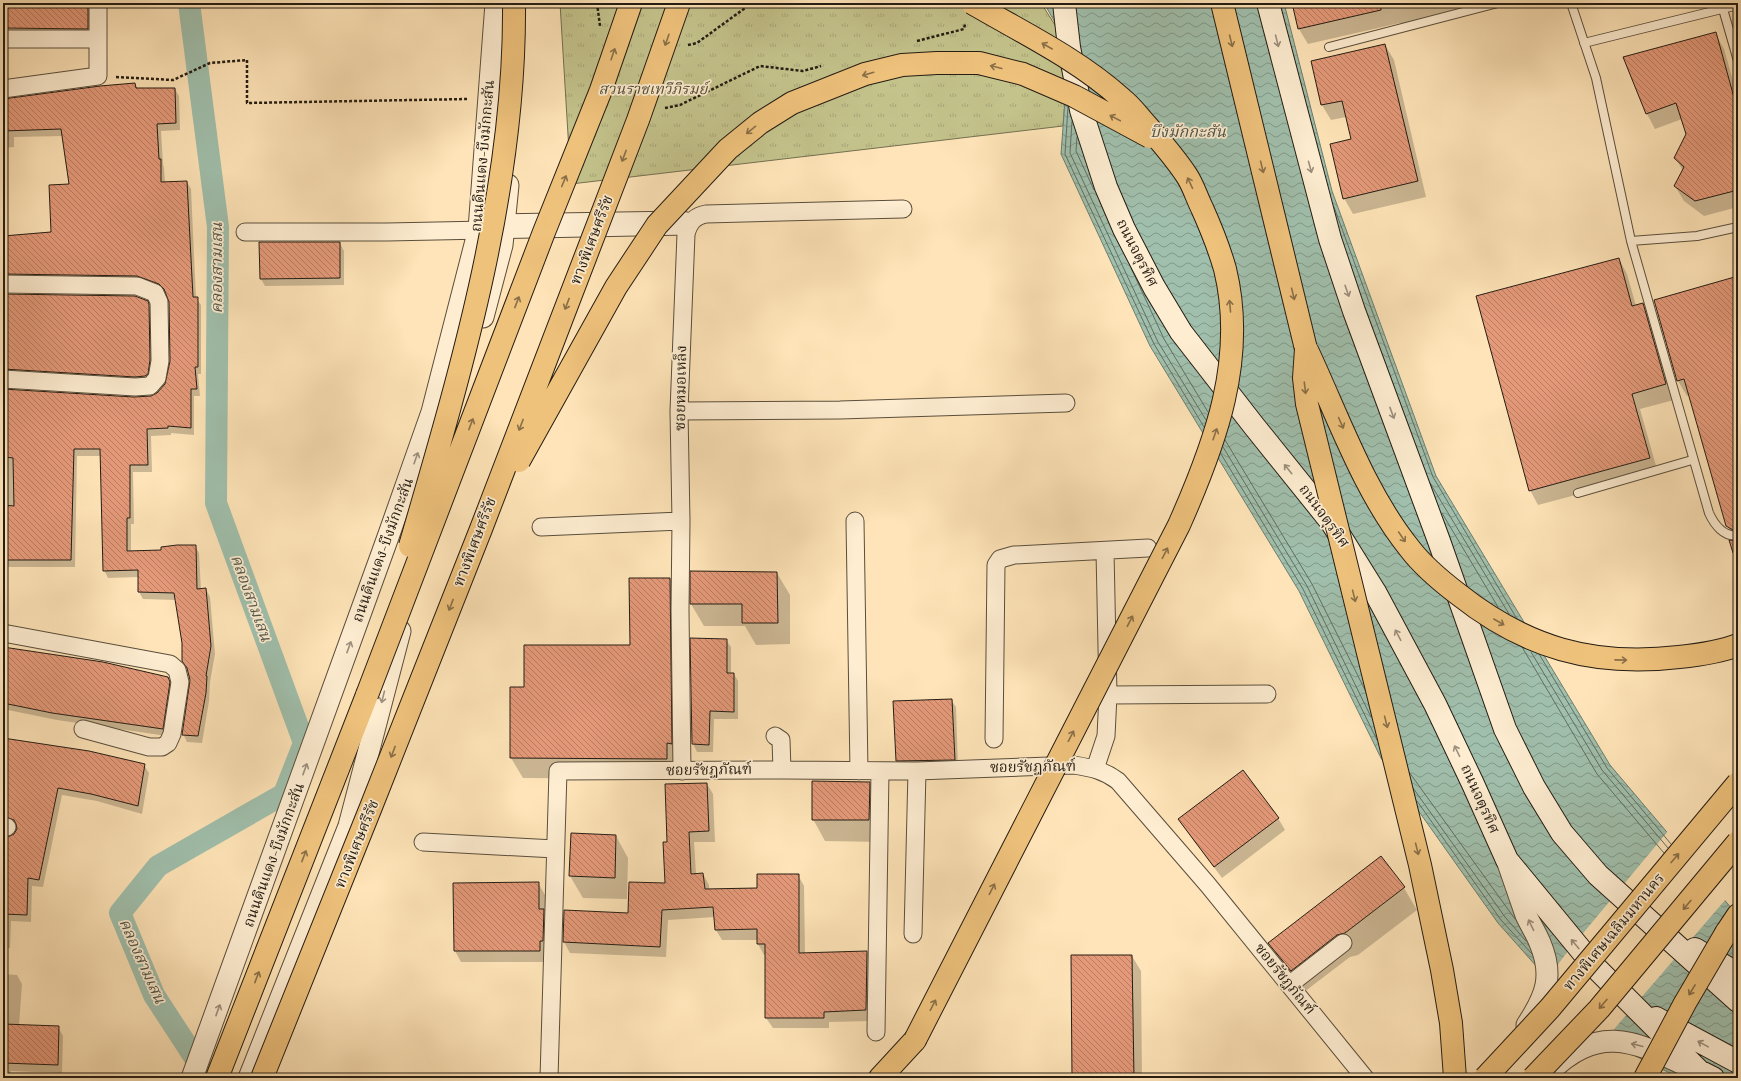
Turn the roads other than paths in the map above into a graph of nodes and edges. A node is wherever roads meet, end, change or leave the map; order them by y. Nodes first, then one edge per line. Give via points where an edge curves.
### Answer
1 (98, 3) edge
2 (496, 3) edge
3 (514, 3) edge
4 (524, 3) edge
5 (631, 3) edge
6 (679, 3) edge
7 (1064, 3) edge
8 (1222, 3) edge
9 (1268, 3) edge
10 (1498, 3) edge
11 (1571, 3) edge
12 (1738, 5) edge
13 (1723, 9) junction
14 (969, 13) edge
15 (3, 39) edge
16 (97, 39) junction
17 (1584, 43) junction
18 (1329, 48) dead end
19 (1738, 61) edge
20 (3, 89) edge
21 (1162, 143) junction
22 (903, 209) dead end
23 (505, 225) junction
24 (479, 226) junction
25 (688, 226) junction
26 (1738, 228) edge
27 (246, 232) dead end
28 (1631, 241) junction
29 (3, 284) edge
30 (1306, 349) junction
31 (3, 379) edge
32 (1066, 403) dead end
33 (679, 412) junction
34 (1692, 460) junction
35 (1578, 493) dead end
36 (681, 521) junction
37 (855, 521) dead end
38 (542, 527) dead end
39 (480, 529) junction
40 (1738, 534) edge
41 (1148, 548) dead end
42 (1105, 551) junction
43 (3, 633) edge
44 (1738, 645) edge
45 (1267, 694) dead end
46 (1108, 695) junction
47 (367, 696) junction
48 (83, 730) dead end
49 (775, 736) dead end
50 (994, 739) dead end
51 (1095, 769) junction
52 (782, 770) junction
53 (880, 770) junction
54 (682, 771) junction
55 (859, 771) junction
56 (917, 771) junction
57 (1738, 783) edge
58 (423, 842) dead end
59 (1738, 842) edge
60 (555, 849) junction
61 (1507, 860) junction
62 (1738, 915) edge
63 (1654, 927) junction
64 (913, 934) dead end
65 (1343, 943) dead end
66 (1738, 974) edge
67 (1289, 985) junction
68 (1738, 1001) edge
69 (1636, 1007) junction
70 (876, 1032) dead end
71 (915, 1040) junction
72 (1738, 1062) edge
73 (1550, 1071) edge
74 (256, 1072) edge
75 (1706, 1074) edge
76 (192, 1078) edge
77 (217, 1078) edge
78 (271, 1078) edge
79 (549, 1078) edge
80 (880, 1078) edge
81 (897, 1078) edge
82 (1364, 1078) edge
83 (1455, 1078) edge
84 (1477, 1078) edge
85 (1485, 1078) edge
86 (1533, 1078) edge
87 (1644, 1078) edge

1 - 16 street
2 - 24 street, ถนนดินแดง-บึงมักกะสัน
3 - 47 highway, bridge via 502,170 488,250 446,424
4 - 23 street, ถนนดินแดง-บึงมักกะสัน
47 -> 5 highway, bridge via 601,90
6 -> 39 highway, ทางพิเศษศรีรัช, bridge via 638,120
61 -> 7 main road, ถนนจตุรทิศ, bridge via 1435,704 1375,592 1332,523 1181,332 1124,229 1106,187 1081,110
8 -> 30 highway
9 -> 63 main road, bridge via 1330,239 1505,729 1534,787 1562,833 1598,875
10 - 18 lane
11 - 17 lane
12 - 13 lane
13 - 17 lane
13 - 19 lane
21 -> 14 highway, bridge via 1123,99 1074,62
15 - 16 street
16 - 20 street via 98,76
17 - 28 lane via 1596,78
21 -> 39 highway, bridge via 1074,96 1023,74 979,63 902,65 865,74 792,103 760,123 728,149 657,225 616,287
71 -> 21 highway, bridge via 1179,526 1203,472 1218,425 1230,372 1232,341 1225,269 1214,235 1187,177
22 - 25 street via 706,214 691,221
23 - 24 street
23 - 25 street via 682,220 687,221
23 -> 74 street, ถนนดินแดง-บึงมักกะสัน via 502,245 350,826
24 - 27 street via 387,232
76 -> 24 street, ถนนดินแดง-บึงมักกะสัน via 432,412
25 - 33 street, ซอยหมอเหล็ง
26 - 28 lane via 1697,236
28 - 34 lane
29 - 31 street via 137,286 155,293 159,302 160,331 157,378 150,386
30 -> 44 highway, bridge via 1381,506 1410,550 1439,579 1477,609 1521,635 1568,652 1615,660 1656,660 1695,656
30 -> 83 highway, bridge via 1304,378 1307,404 1420,865 1451,1023
32 - 33 street
33 - 36 street, ซอยหมอเหล็ง
34 - 35 lane
34 - 40 lane via 1714,524 1723,532
36 - 38 street
36 - 54 street, ซอยหมอเหล็ง
37 - 55 street
39 -> 74 highway, ทางพิเศษศรีรัช, bridge via 372,807
41 - 42 street
42 - 46 street
42 - 50 street via 1014,554 1000,559 996,565
43 - 48 street via 170,664 177,670 180,682 172,734 168,743 162,747 149,747
45 - 46 street
46 - 51 street via 1106,736
77 -> 47 highway
49 - 52 street via 781,740
51 - 56 street, ซอยรัชฎภัณฑ์ via 1074,765
51 - 67 street, ซอยรัชฎภัณฑ์ via 1106,772 1118,781 1208,885
52 - 54 street, ซอยรัชฎภัณฑ์
52 - 55 street, ซอยรัชฎภัณฑ์
53 - 55 street, ซอยรัชฎภัณฑ์
53 - 56 street, ซอยรัชฎภัณฑ์
53 - 70 street
54 - 60 street, ซอยรัชฎภัณฑ์ via 558,770
56 - 64 street
85 -> 57 highway, ทางพิเศษเฉลิมมหานคร, bridge via 1550,1008
58 - 60 street
59 -> 86 highway, bridge via 1599,1009
60 - 79 street
69 -> 61 main road, ถนนจตุรทิศ, bridge via 1595,967
84 -> 61 street via 1527,1026 1545,994 1548,978 1540,942
62 -> 87 highway, bridge
63 - 66 main road, bridge
63 - 68 main road, bridge
65 - 67 street
67 - 82 street, ซอยรัชฎภัณฑ์
72 -> 69 main road, ถนนจตุรทิศ
69 - 75 main road, ถนนจตุรทิศ
71 - 80 highway
71 - 81 highway
75 -> 73 street via 1644,1046 1623,1041 1596,1042 1579,1050
74 - 78 street

